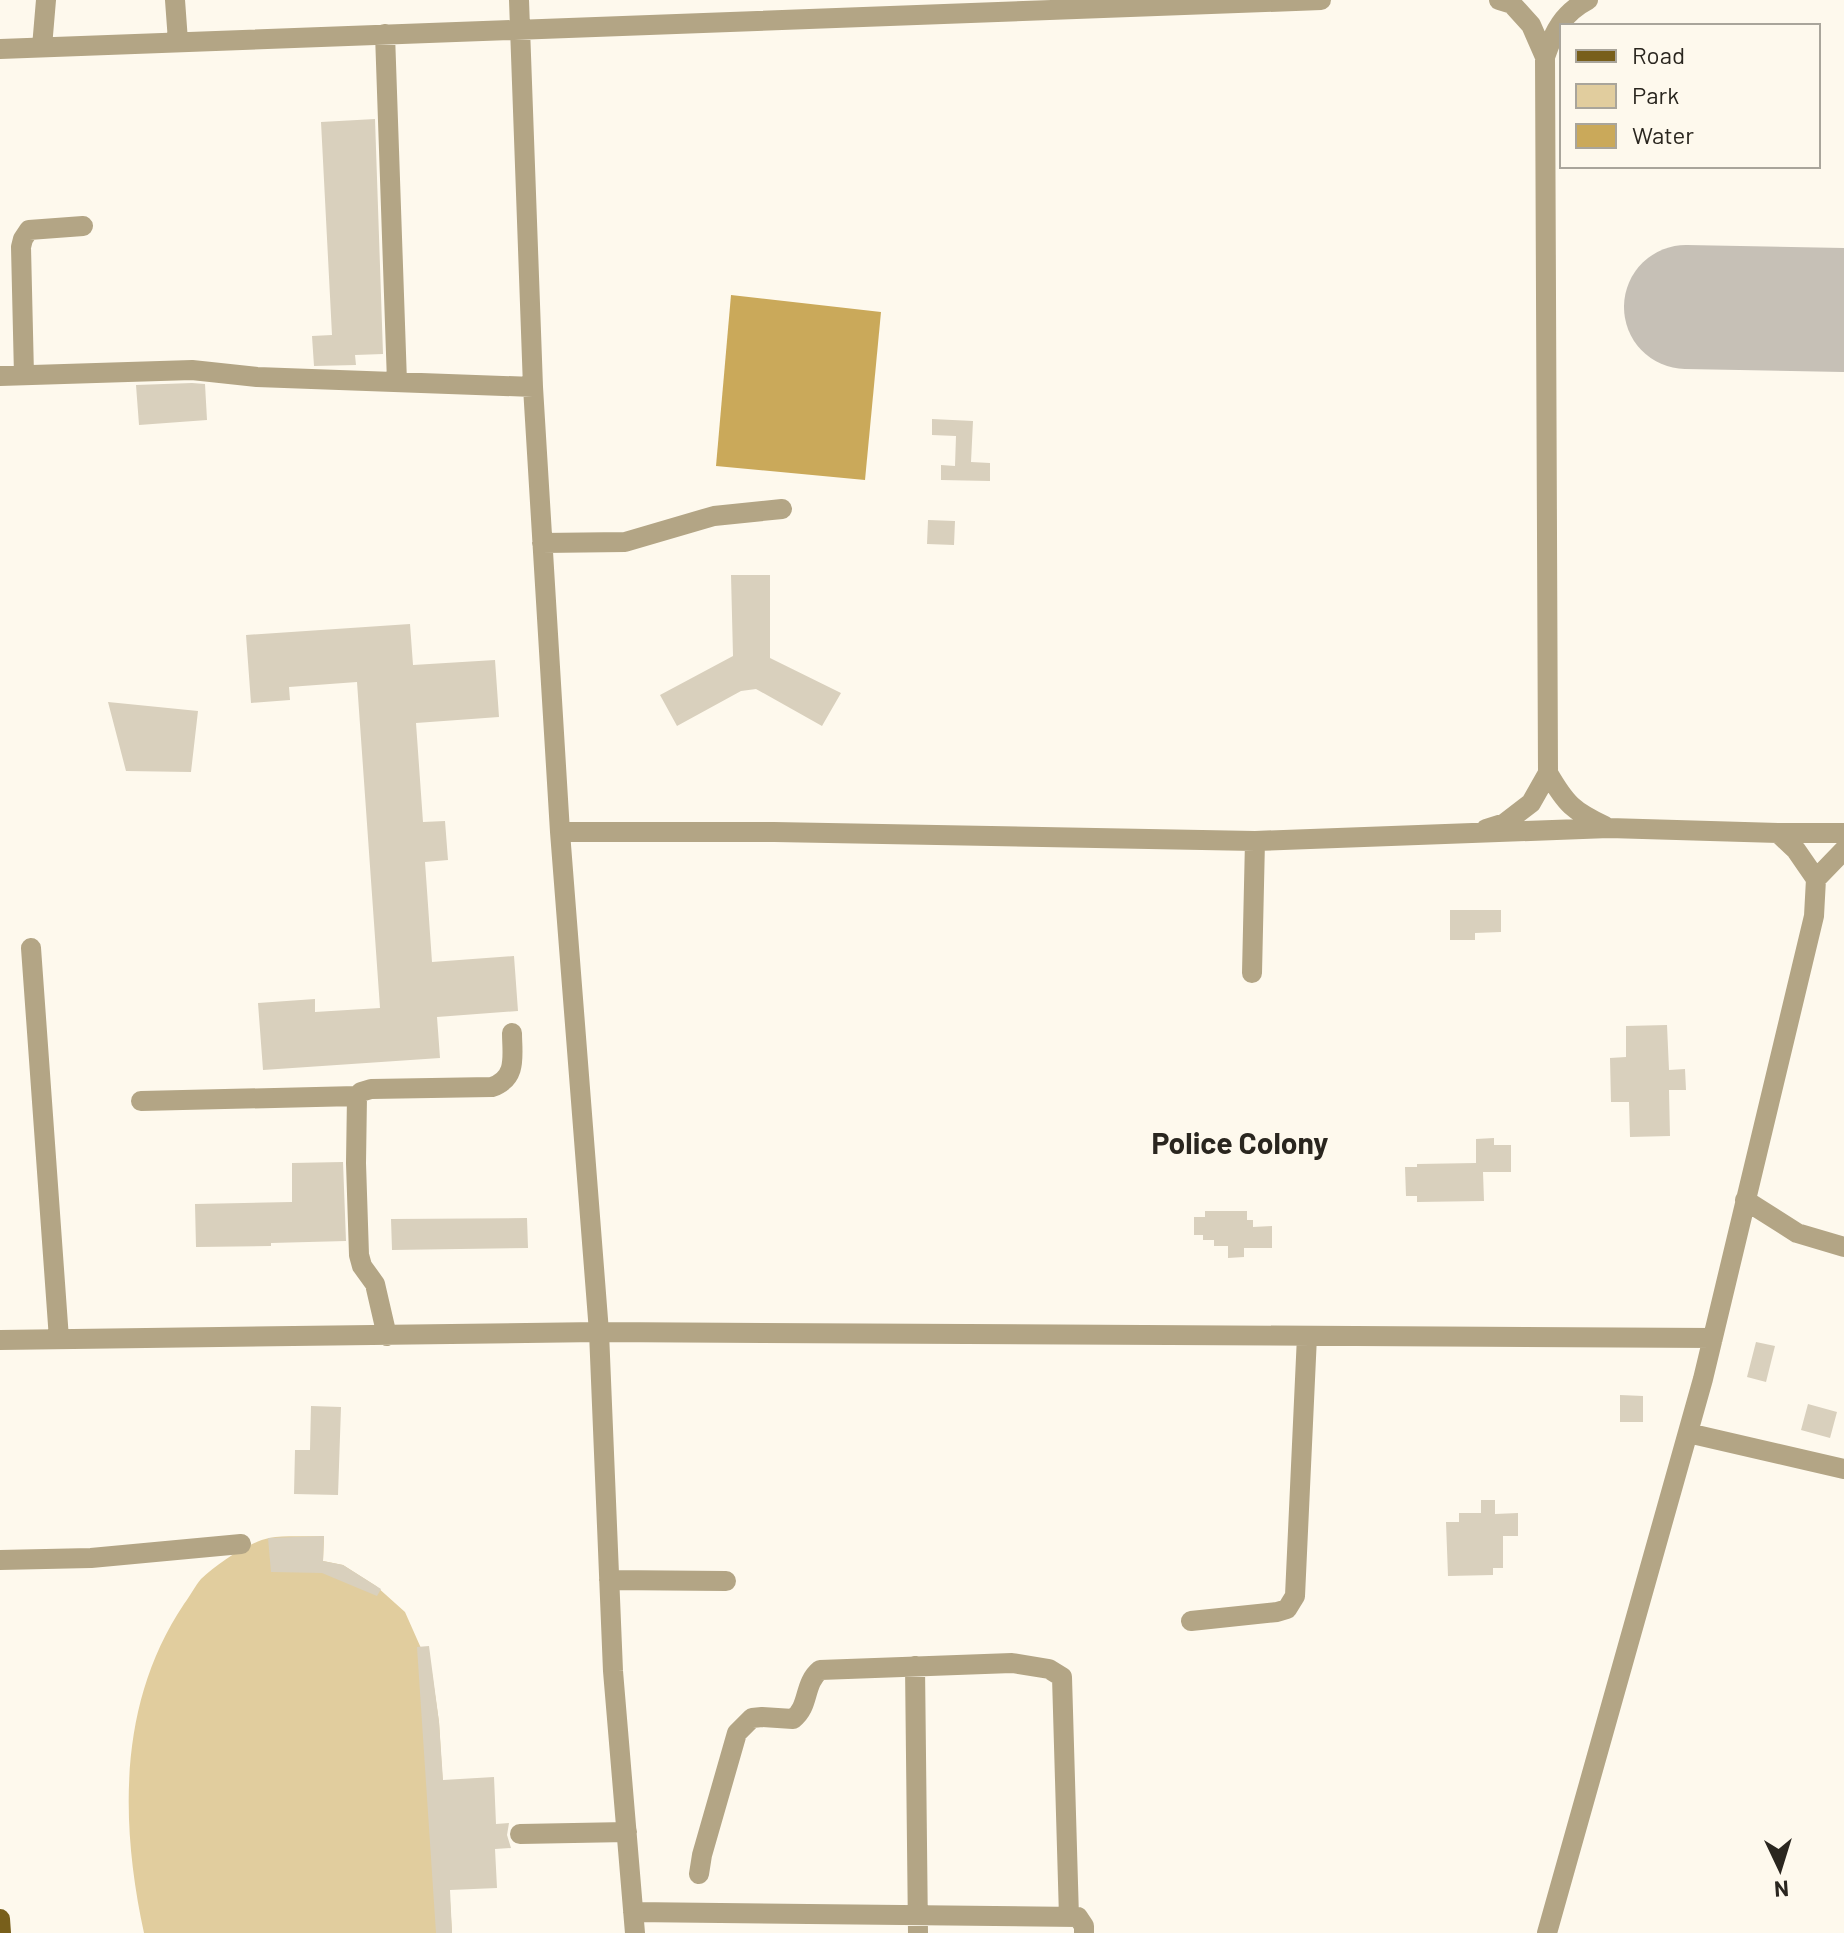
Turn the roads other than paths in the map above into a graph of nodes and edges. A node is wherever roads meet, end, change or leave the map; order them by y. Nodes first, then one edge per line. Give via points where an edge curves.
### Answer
1 (46, 0) edge
2 (175, 0) edge
3 (519, 0) edge
4 (1321, 0) edge
5 (1499, 0) edge
6 (1588, 0) edge
7 (1198, 2) edge
8 (1560, 24) edge
9 (1560, 24) edge
10 (521, 29) junction
11 (385, 34) junction
12 (178, 41) junction
13 (42, 47) junction
14 (0, 49) edge
15 (1545, 57) junction
16 (83, 226) dead end
17 (24, 375) junction
18 (0, 376) edge
19 (397, 382) junction
20 (533, 387) junction
21 (782, 509) dead end
22 (542, 543) junction
23 (1548, 773) junction
24 (1609, 828) junction
25 (560, 832) junction
26 (1778, 833) junction
27 (1844, 833) edge
28 (1469, 834) junction
29 (1255, 841) junction
30 (1844, 850) edge
31 (1816, 879) junction
32 (31, 948) dead end
33 (1252, 973) dead end
34 (512, 1033) dead end
35 (357, 1096) junction
36 (141, 1101) dead end
37 (1745, 1200) junction
38 (1844, 1247) edge
39 (599, 1332) junction
40 (387, 1336) junction
41 (1307, 1336) junction
42 (1713, 1338) junction
43 (59, 1339) junction
44 (0, 1340) edge
45 (1688, 1433) junction
46 (1844, 1469) edge
47 (241, 1544) dead end
48 (0, 1560) edge
49 (609, 1580) junction
50 (726, 1581) dead end
51 (1191, 1621) dead end
52 (915, 1666) junction
53 (627, 1832) junction
54 (520, 1834) dead end
55 (699, 1874) dead end
56 (633, 1912) junction
57 (1069, 1917) junction
58 (0, 1919) edge
59 (917, 1924) edge
60 (1, 1933) edge
61 (635, 1933) edge
62 (1084, 1933) edge
63 (1547, 1933) edge

1 - 13 street
2 - 12 street
3 - 10 street
4 - 7 street
5 - 15 street via 1512,4 1531,25
6 - 9 street
7 - 10 street
8 - 15 street
10 - 11 street
10 - 20 street
11 - 12 street
11 - 19 street
12 - 13 street
13 - 14 street
15 - 23 street
16 - 17 street via 29,230 23,239
17 - 18 street
17 - 19 street via 192,370
19 - 20 street
20 - 22 street
21 - 22 street via 714,516 625,542
22 - 25 street
23 - 24 street via 1578,813
23 - 28 street via 1531,803 1505,823
24 - 26 street
24 - 28 street
25 - 29 street
25 - 39 street
26 - 27 street
26 - 31 street
28 - 29 street
29 - 33 street
30 - 31 street
31 - 37 street via 1814,916
32 - 43 street
34 - 35 street via 511,1066 503,1083 371,1089
35 - 36 street
35 - 40 street via 359,1255 375,1284
37 - 38 street via 1797,1233
37 - 42 street
39 - 40 street
39 - 41 street
39 - 49 street
40 - 43 street
41 - 42 street
41 - 51 street via 1295,1596 1287,1609 1277,1612
42 - 45 street
43 - 44 street
45 - 46 street
45 - 63 street
47 - 48 street via 91,1558
49 - 50 street
49 - 53 street
52 - 55 street via 820,1670 793,1719 762,1717 745,1723 737,1733
52 - 57 street via 1012,1663 1049,1669 1062,1677
52 - 59 street
53 - 54 street
53 - 56 street
56 - 59 street
56 - 61 street
57 - 59 street
57 - 62 street via 1078,1917
58 - 60 main road

